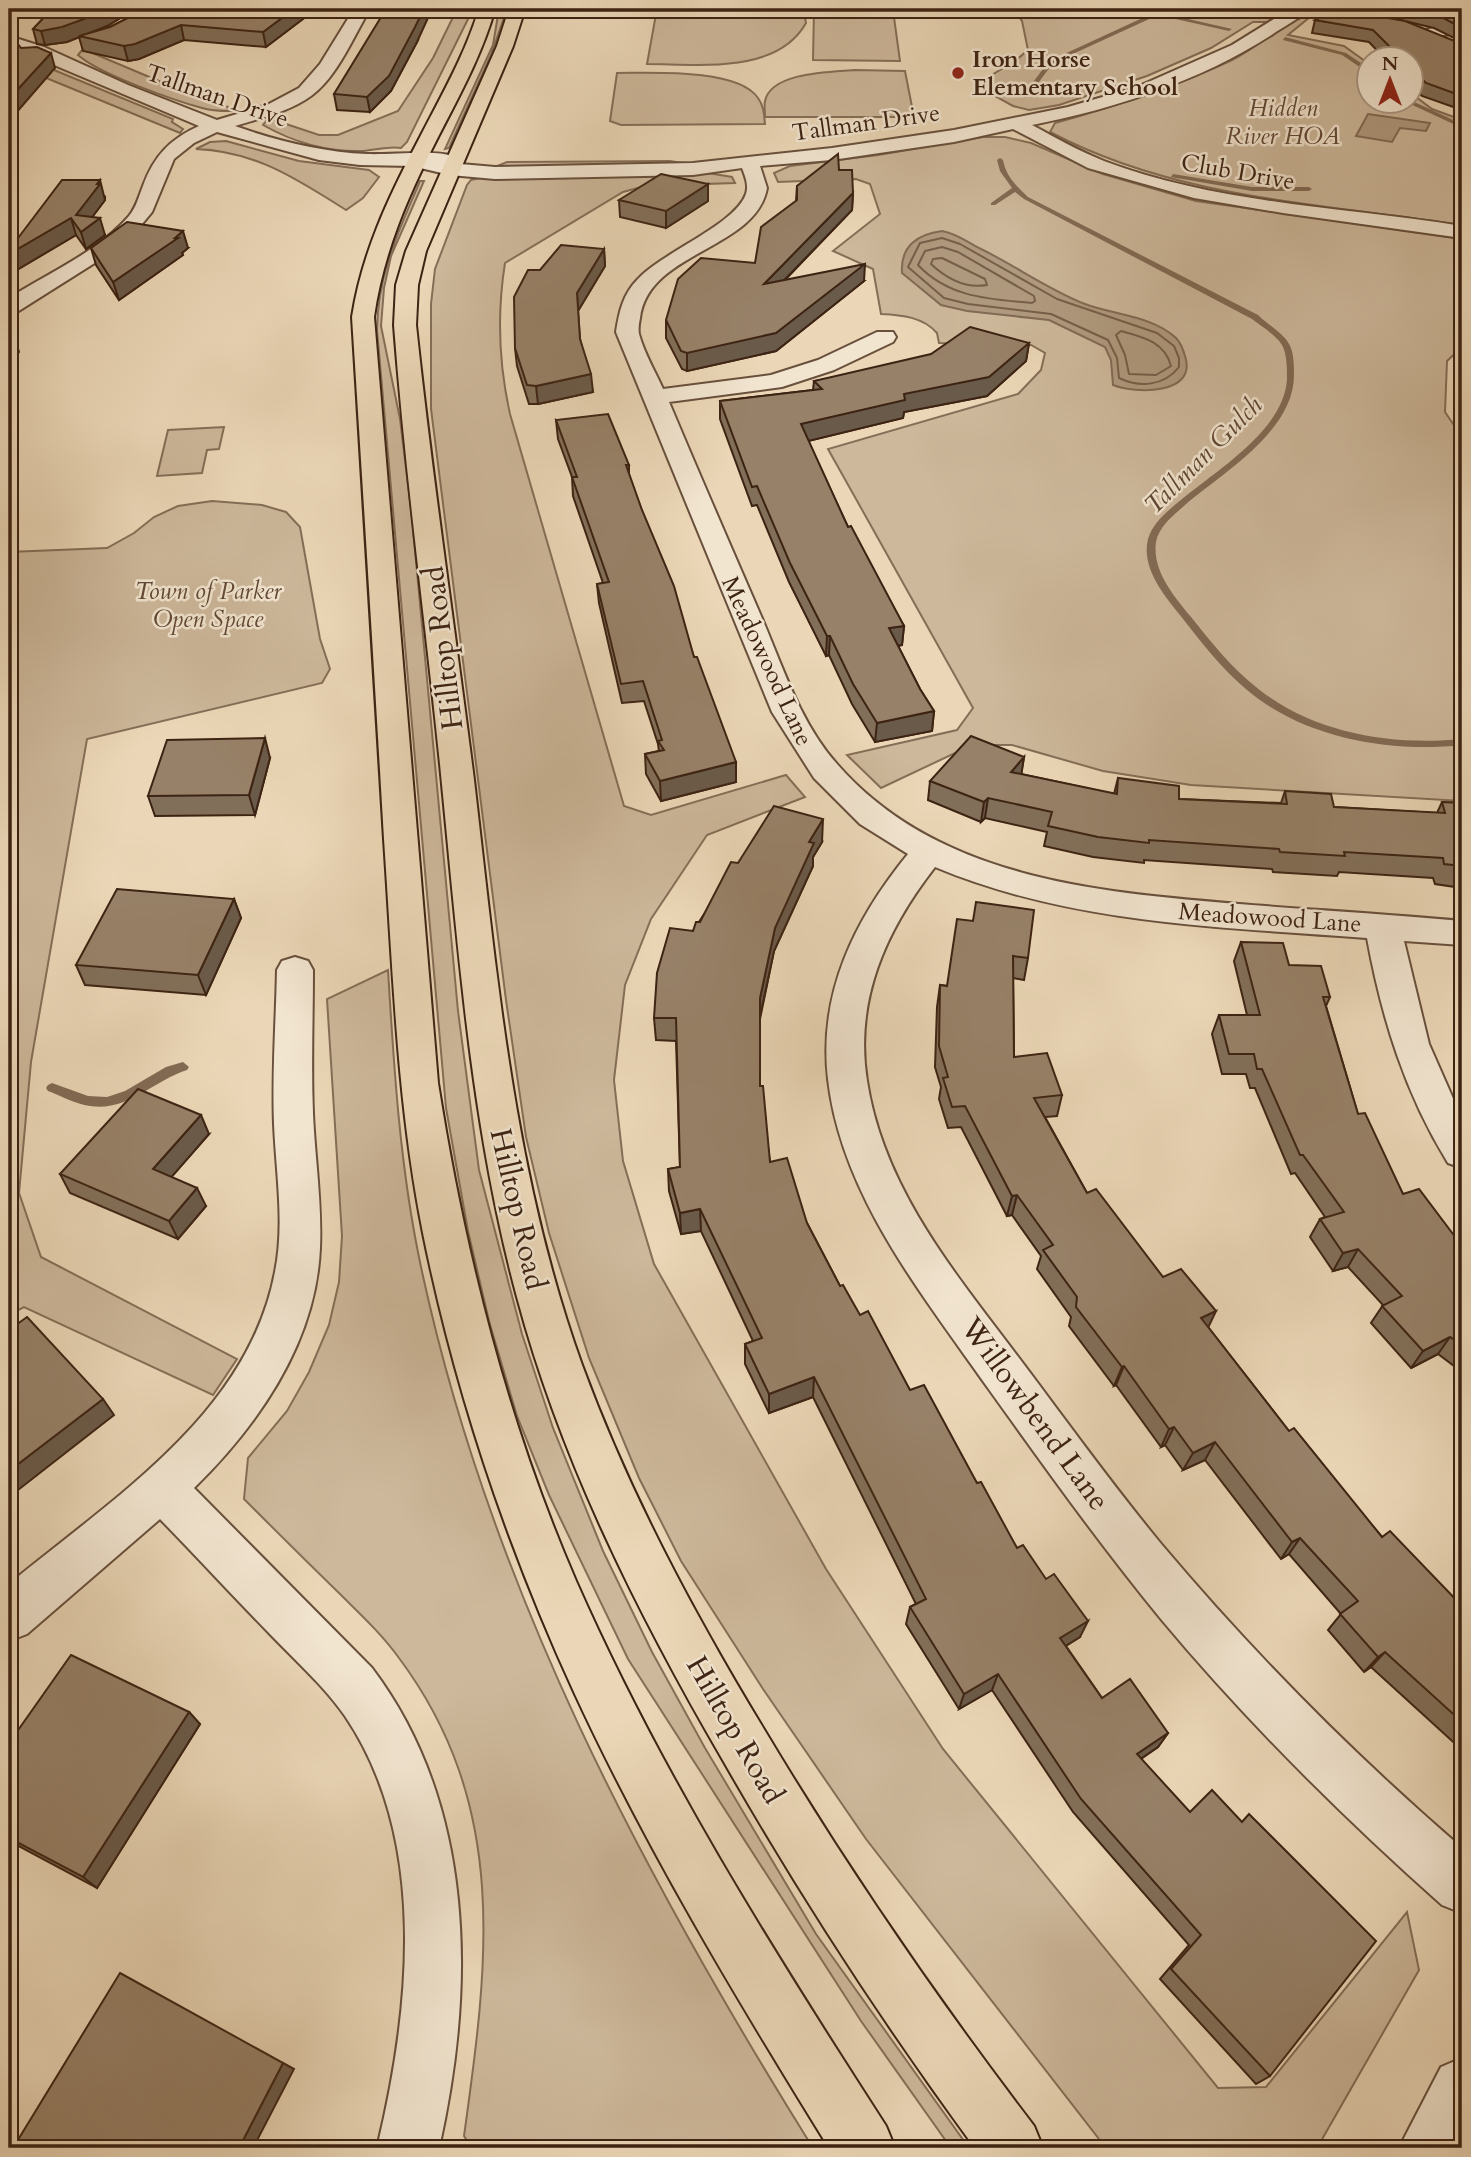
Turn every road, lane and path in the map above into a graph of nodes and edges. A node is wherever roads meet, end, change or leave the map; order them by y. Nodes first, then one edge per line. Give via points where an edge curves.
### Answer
1 (362, 9) edge
2 (486, 9) edge
3 (517, 9) edge
4 (1308, 9) edge
5 (1462, 26) edge
6 (9, 41) edge
7 (71, 46) dead end
8 (1453, 46) edge
9 (41, 54) junction
10 (16, 61) edge
11 (1016, 124) junction
12 (222, 126) junction
13 (749, 161) junction
14 (441, 163) junction
15 (1462, 232) edge
16 (9, 307) edge
17 (885, 337) dead end
18 (654, 397) junction
19 (928, 852) junction
20 (1383, 927) junction
21 (1462, 933) edge
22 (295, 970) dead end
23 (1462, 1152) edge
24 (162, 1488) junction
25 (9, 1616) edge
26 (1462, 1885) edge
27 (1462, 2088) edge
28 (408, 2148) edge
29 (864, 2148) edge
30 (1012, 2148) edge
31 (1430, 2148) edge

1 - 12 street via 309,88
2 - 14 main road
3 - 14 main road via 505,46
4 - 11 street, Tallman Drive via 1238,49 1154,87
5 - 8 street via 1420,32
6 - 9 street, Tallman Drive
7 - 9 street
9 - 10 street
9 - 12 street, Tallman Drive
11 - 13 street, Tallman Drive via 852,151
11 - 15 street, Club Drive via 1090,162 1186,191
12 - 14 street, Tallman Drive via 318,155
12 - 16 street via 184,142 167,155 145,207 125,230
13 - 14 street, Tallman Drive via 714,168 600,173 487,173
13 - 18 street, Meadowood Lane via 758,191 750,207 657,271 630,307 626,322 629,341
14 - 29 main road, Hilltop Road via 382,238 367,281 363,317 419,1083 435,1189 463,1318 505,1457 586,1661 706,1888
14 - 30 main road, Hilltop Road via 410,273 407,344 488,1060 505,1167 540,1303 585,1430 643,1563 682,1638 852,1923
17 - 18 street via 826,365 774,382
18 - 19 street, Meadowood Lane via 799,737 845,794 877,821
19 - 20 street, Meadowood Lane via 1010,883 1097,903
19 - 26 street, Willowbend Lane via 880,915 847,999 844,1036 849,1091 863,1147 881,1187 968,1323 1145,1561 1334,1769
20 - 21 street, Meadowood Lane
20 - 23 street via 1401,1014 1420,1075
22 - 24 street via 293,1101 299,1242 290,1303 275,1349 250,1392 211,1441
24 - 25 street
24 - 28 street via 335,1664 372,1712 405,1781 426,1850 435,1968 426,2065
27 - 31 street

